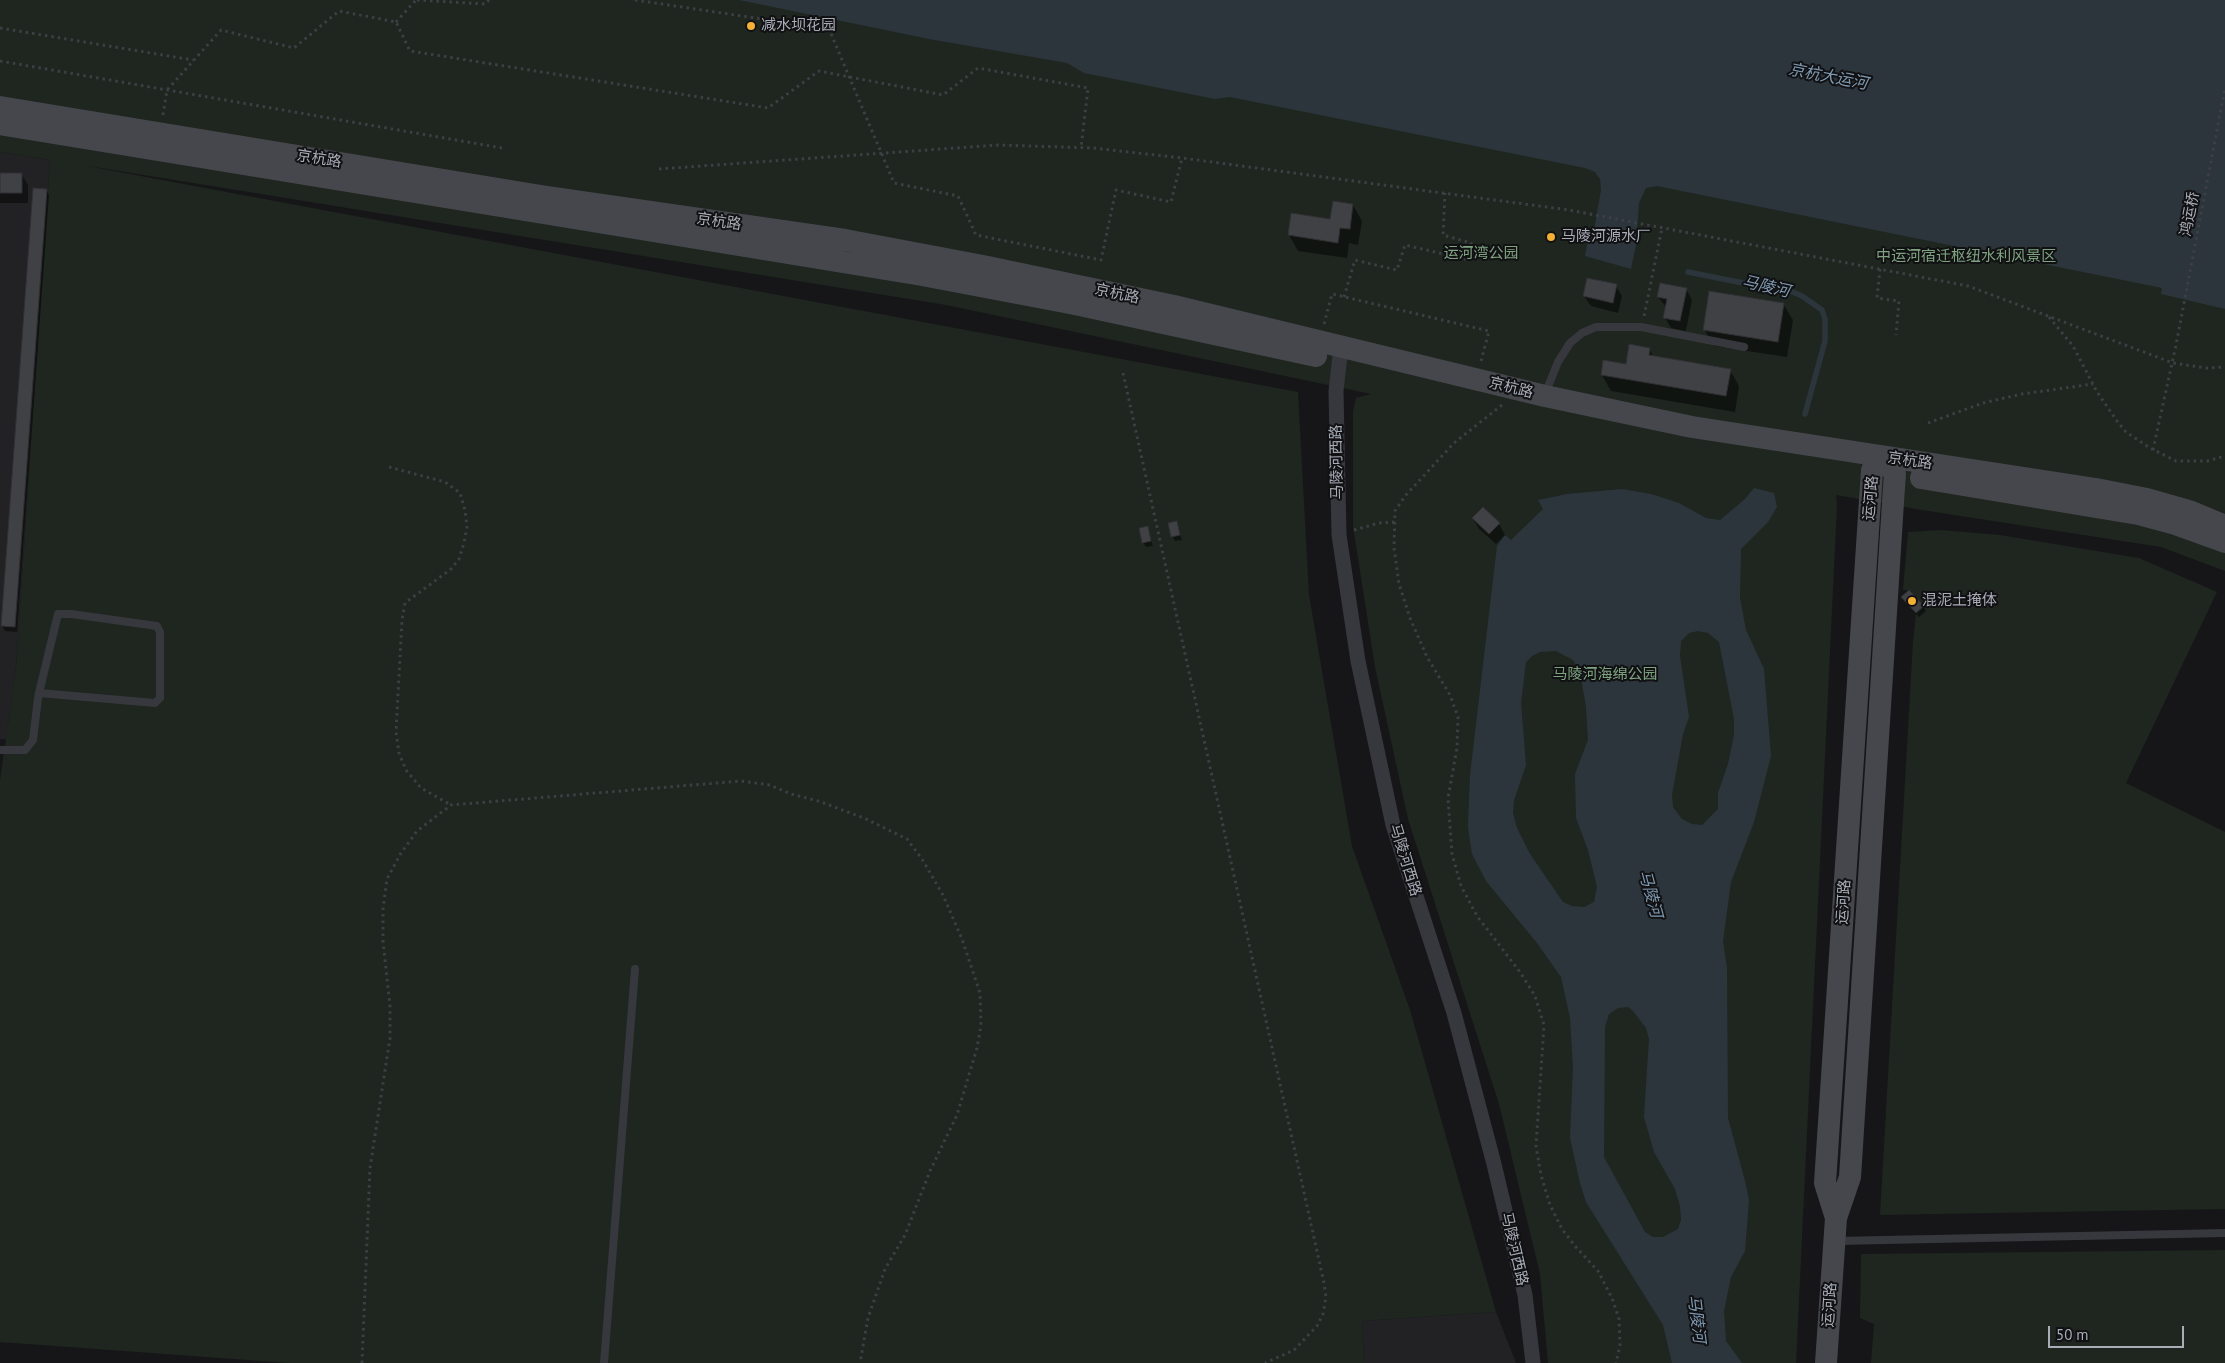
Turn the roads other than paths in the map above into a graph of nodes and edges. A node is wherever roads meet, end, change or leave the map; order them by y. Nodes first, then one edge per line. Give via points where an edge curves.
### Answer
1 (0, 107) edge
2 (0, 124) edge
3 (1744, 347) dead end
4 (1340, 354) junction
5 (1545, 396) junction
6 (1883, 467) junction
7 (2225, 526) edge
8 (2225, 542) edge
9 (39, 693) junction
10 (0, 750) edge
11 (635, 969) dead end
12 (2225, 1233) edge
13 (1834, 1241) junction
14 (604, 1363) edge
15 (1533, 1363) edge
16 (1826, 1363) edge

1 - 4 street, 京杭路 via 541,196 854,242 1174,306 1320,342
2 - 4 street, 京杭路 via 922,276
3 - 5 lane via 1641,327 1596,327 1570,343 1558,362
4 - 5 street, 京杭路
4 - 6 street, 京杭路 via 1510,399 1670,434
4 - 15 street, 马陵河西路 via 1336,391 1339,535 1358,661 1393,825 1454,1014 1494,1164 1525,1295
5 - 6 street, 京杭路
6 - 7 street, 京杭路 via 2096,489 2147,498
6 - 8 street, 京杭路 via 2138,514
6 - 13 street, 运河路 via 1850,1177 1836,1218
9 - 9 lane via 58,614 157,626 160,632 160,698 155,703
9 - 10 lane via 33,740 25,750
11 - 14 lane
12 - 13 lane
13 - 16 street, 运河路

